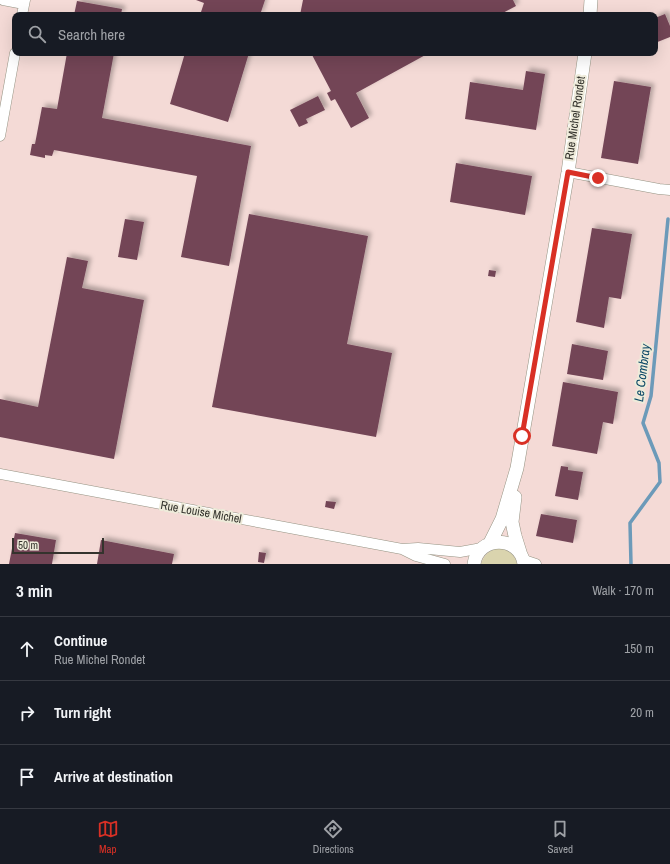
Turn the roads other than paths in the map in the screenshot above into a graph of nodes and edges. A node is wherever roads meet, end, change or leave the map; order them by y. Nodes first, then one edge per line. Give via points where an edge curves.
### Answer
1 (3, 0) edge
2 (591, 0) edge
3 (25, 2) edge
4 (23, 12) edge
5 (590, 12) edge
6 (14, 56) edge
7 (585, 56) edge
8 (0, 136) edge
9 (568, 172) junction
10 (670, 190) edge
11 (517, 468) junction
12 (0, 474) edge
13 (486, 546) junction
14 (402, 549) junction
15 (526, 560) edge
16 (445, 564) edge
17 (474, 564) edge

1 - 3 street
2 - 5 street
3 - 4 street
6 - 8 street
7 - 9 street, Rue Michel Rondet
9 - 10 street
9 - 11 street, Rue Michel Rondet
11 - 13 street, Rue Michel Rondet via 502,519
11 - 15 street, Rue Michel Rondet via 512,522 515,536
12 - 14 street, Rue Louise Michel
13 - 14 street, Rue Louise Michel via 460,552
13 - 15 street via 498,541 506,542 514,546
13 - 17 street, Rue Michel Rondet via 477,554
14 - 16 street, Rue Louise Michel

